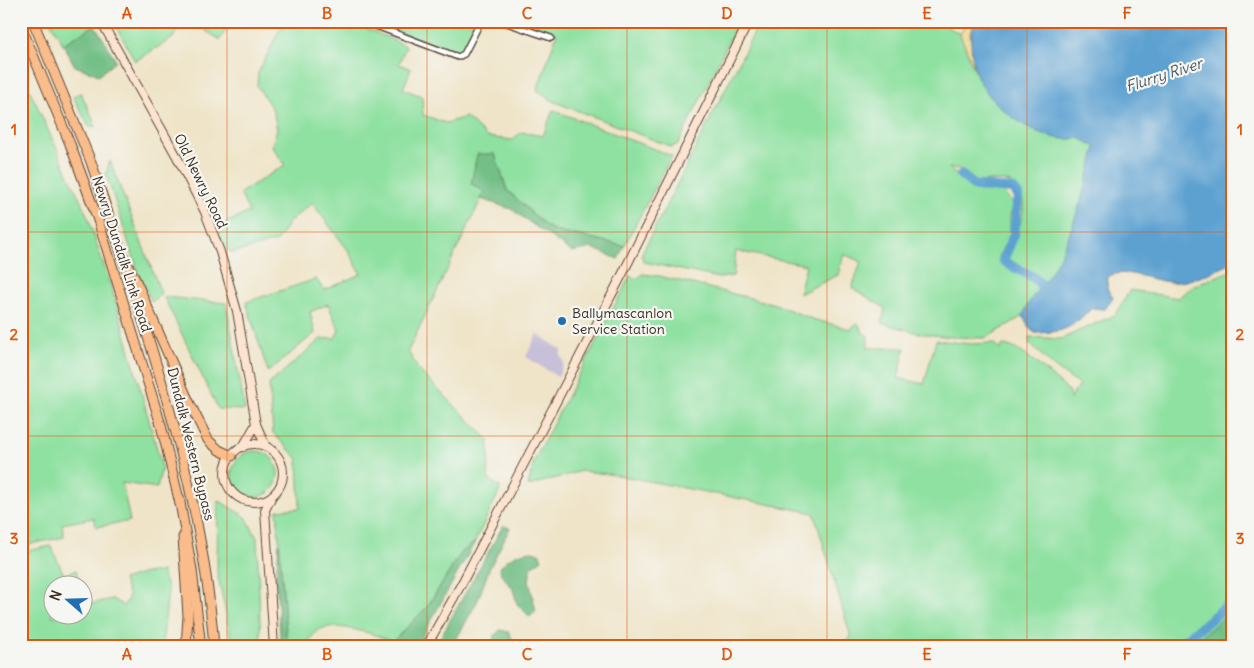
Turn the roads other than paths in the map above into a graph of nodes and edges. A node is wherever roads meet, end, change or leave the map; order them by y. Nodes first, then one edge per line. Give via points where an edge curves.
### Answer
1 (33, 21) edge
2 (101, 21) edge
3 (363, 21) edge
4 (481, 21) edge
5 (501, 21) edge
6 (749, 21) edge
7 (21, 26) edge
8 (552, 38) dead end
9 (121, 252) junction
10 (256, 424) junction
11 (243, 447) junction
12 (266, 447) junction
13 (232, 456) junction
14 (272, 496) junction
15 (179, 497) junction
16 (254, 502) junction
17 (265, 510) junction
18 (186, 647) edge
19 (201, 647) edge
20 (214, 647) edge
21 (274, 647) edge
22 (426, 647) edge

1 - 9 highway, Newry Dundalk Link Road via 91,162
2 - 10 main road, Old Newry Road via 208,217 237,311
3 - 4 street via 458,57 464,54
5 - 8 street
6 - 22 main road via 623,273
7 - 15 highway, Newry Dundalk Link Road via 98,220 161,425
9 - 13 highway via 203,431 213,446
9 - 20 highway, Dundalk Western Bypass via 172,413 189,483 203,552
10 - 11 main road
10 - 12 main road, Old Newry Road
11 - 12 main road via 256,444
11 - 13 main road
12 - 14 main road via 274,452 283,470 282,480
13 - 16 main road via 226,473 231,490 245,501
14 - 16 main road
14 - 17 main road
15 - 18 highway via 186,573
15 - 19 highway, Dundalk Western Bypass via 194,578
16 - 17 main road
17 - 21 main road

